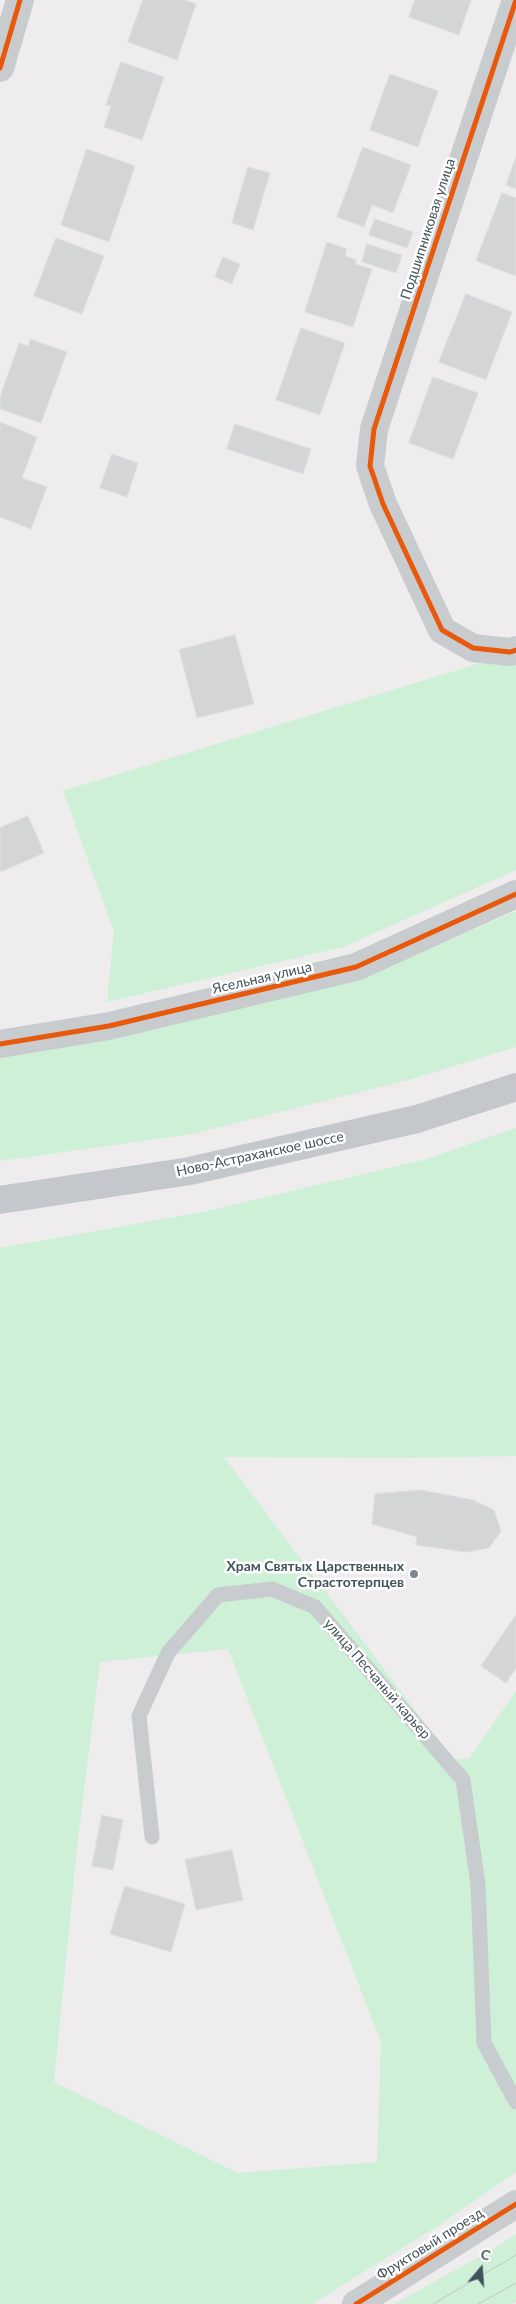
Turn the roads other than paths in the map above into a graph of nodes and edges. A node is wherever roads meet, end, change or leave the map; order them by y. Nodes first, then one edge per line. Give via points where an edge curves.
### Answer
1 (20, 0) edge
2 (516, 0) edge
3 (0, 68) edge
4 (516, 650) edge
5 (516, 894) edge
6 (0, 1044) edge
7 (516, 1087) edge
8 (0, 1200) edge
9 (152, 1837) dead end
10 (516, 2102) edge
11 (516, 2204) edge
12 (356, 2304) edge

1 - 3 street
2 - 4 street, Подшипниковая улица via 374,429 370,466 383,504 442,630 473,648
5 - 6 street, Ясельная улица via 356,967 109,1026
7 - 8 main road, Ново-Астраханское шоссе via 417,1120 190,1171
9 - 10 lane, улица Песчаный карьер via 139,1716 168,1653 218,1596 272,1589 315,1607 464,1780 478,1884 484,2043
11 - 12 street, Фруктовый проезд

